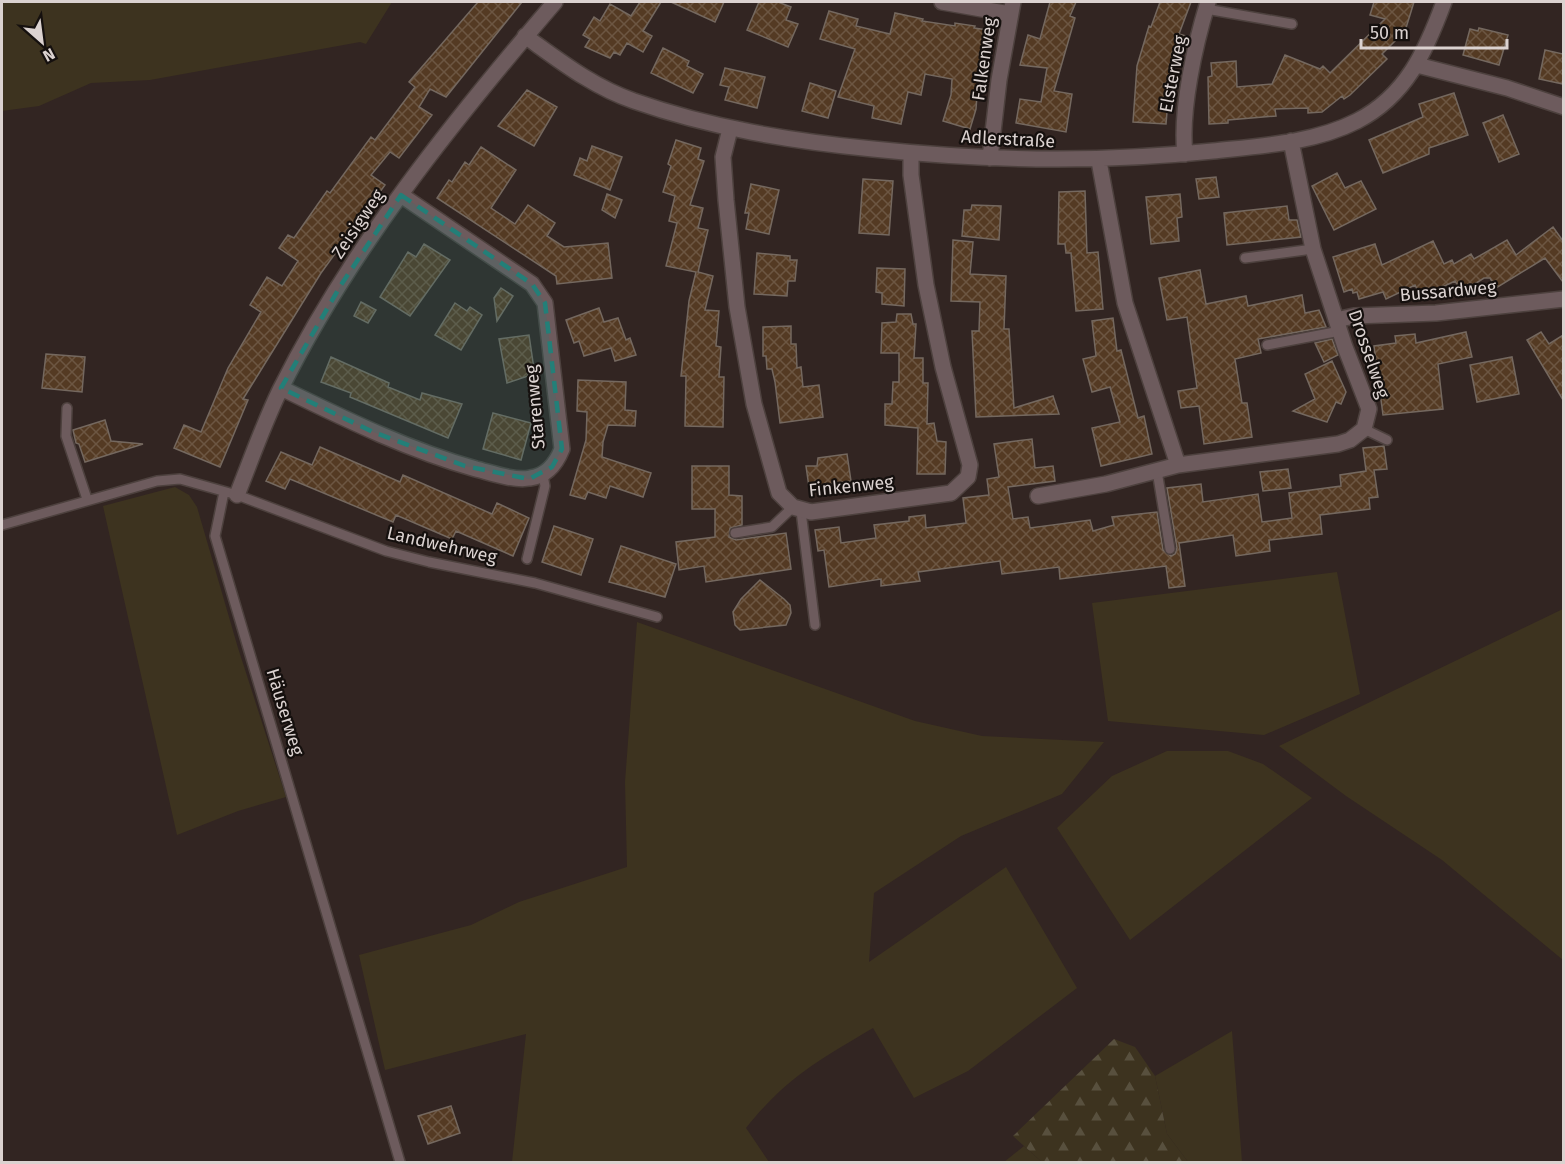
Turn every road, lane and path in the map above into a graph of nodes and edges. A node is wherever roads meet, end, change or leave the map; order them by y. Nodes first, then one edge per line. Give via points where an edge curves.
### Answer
1 (555, 2) edge
2 (942, 2) edge
3 (1444, 2) edge
4 (1207, 5) edge
5 (1011, 8) edge
6 (1292, 24) dead end
7 (525, 36) junction
8 (1417, 65) junction
9 (1563, 106) edge
10 (730, 129) junction
11 (1291, 141) junction
12 (912, 153) junction
13 (1185, 154) junction
14 (990, 158) junction
15 (1099, 161) junction
16 (401, 195) junction
17 (1313, 249) junction
18 (1245, 258) dead end
19 (1563, 299) edge
20 (1338, 326) junction
21 (1267, 345) dead end
22 (281, 388) junction
23 (67, 408) dead end
24 (1364, 429) junction
25 (1387, 440) dead end
26 (1178, 465) junction
27 (1157, 471) junction
28 (543, 475) junction
29 (231, 494) junction
30 (1038, 496) dead end
31 (87, 499) junction
32 (797, 509) junction
33 (2, 525) edge
34 (735, 533) dead end
35 (1170, 549) dead end
36 (526, 559) dead end
37 (657, 617) dead end
38 (815, 625) dead end
39 (400, 1162) edge

1 - 7 street, Zeisigweg
2 - 5 street
3 - 8 street, Adlerstraße
4 - 6 lane
4 - 13 street, Elsterweg via 1186,107
5 - 14 street, Falkenweg
7 - 10 street, Adlerstraße via 608,91
7 - 16 street, Zeisigweg
8 - 9 street
8 - 11 street, Adlerstraße via 1391,97 1357,121
10 - 12 street, Adlerstraße via 811,143
10 - 32 street, Finkenweg via 723,157 737,307 754,404 779,493
11 - 13 street, Adlerstraße
11 - 17 street, Drosselweg
12 - 14 street, Adlerstraße
12 - 32 street, Finkenweg via 911,175 926,285 968,457 968,477 951,493 811,512
13 - 15 street, Adlerstraße
14 - 15 street, Adlerstraße
15 - 26 street via 1125,303
16 - 22 street, Zeisigweg via 340,285
16 - 28 street, Starenweg via 540,293 562,449
17 - 18 lane
17 - 20 street, Drosselweg
19 - 20 street, Bussardweg via 1436,314 1354,316
20 - 21 lane
20 - 24 street, Drosselweg via 1369,409
22 - 28 street, Starenweg via 372,432 443,459 493,474 529,479
22 - 29 street, Zeisigweg
23 - 31 lane via 66,436
24 - 25 lane
24 - 26 street via 1338,444
26 - 27 street
27 - 30 street
27 - 35 lane
28 - 36 lane via 546,486
29 - 31 lane via 180,478
29 - 37 lane, Landwehrweg via 386,551 536,583
29 - 39 lane, Häuserweg via 215,536
31 - 33 lane
32 - 34 lane via 772,527
32 - 38 lane

